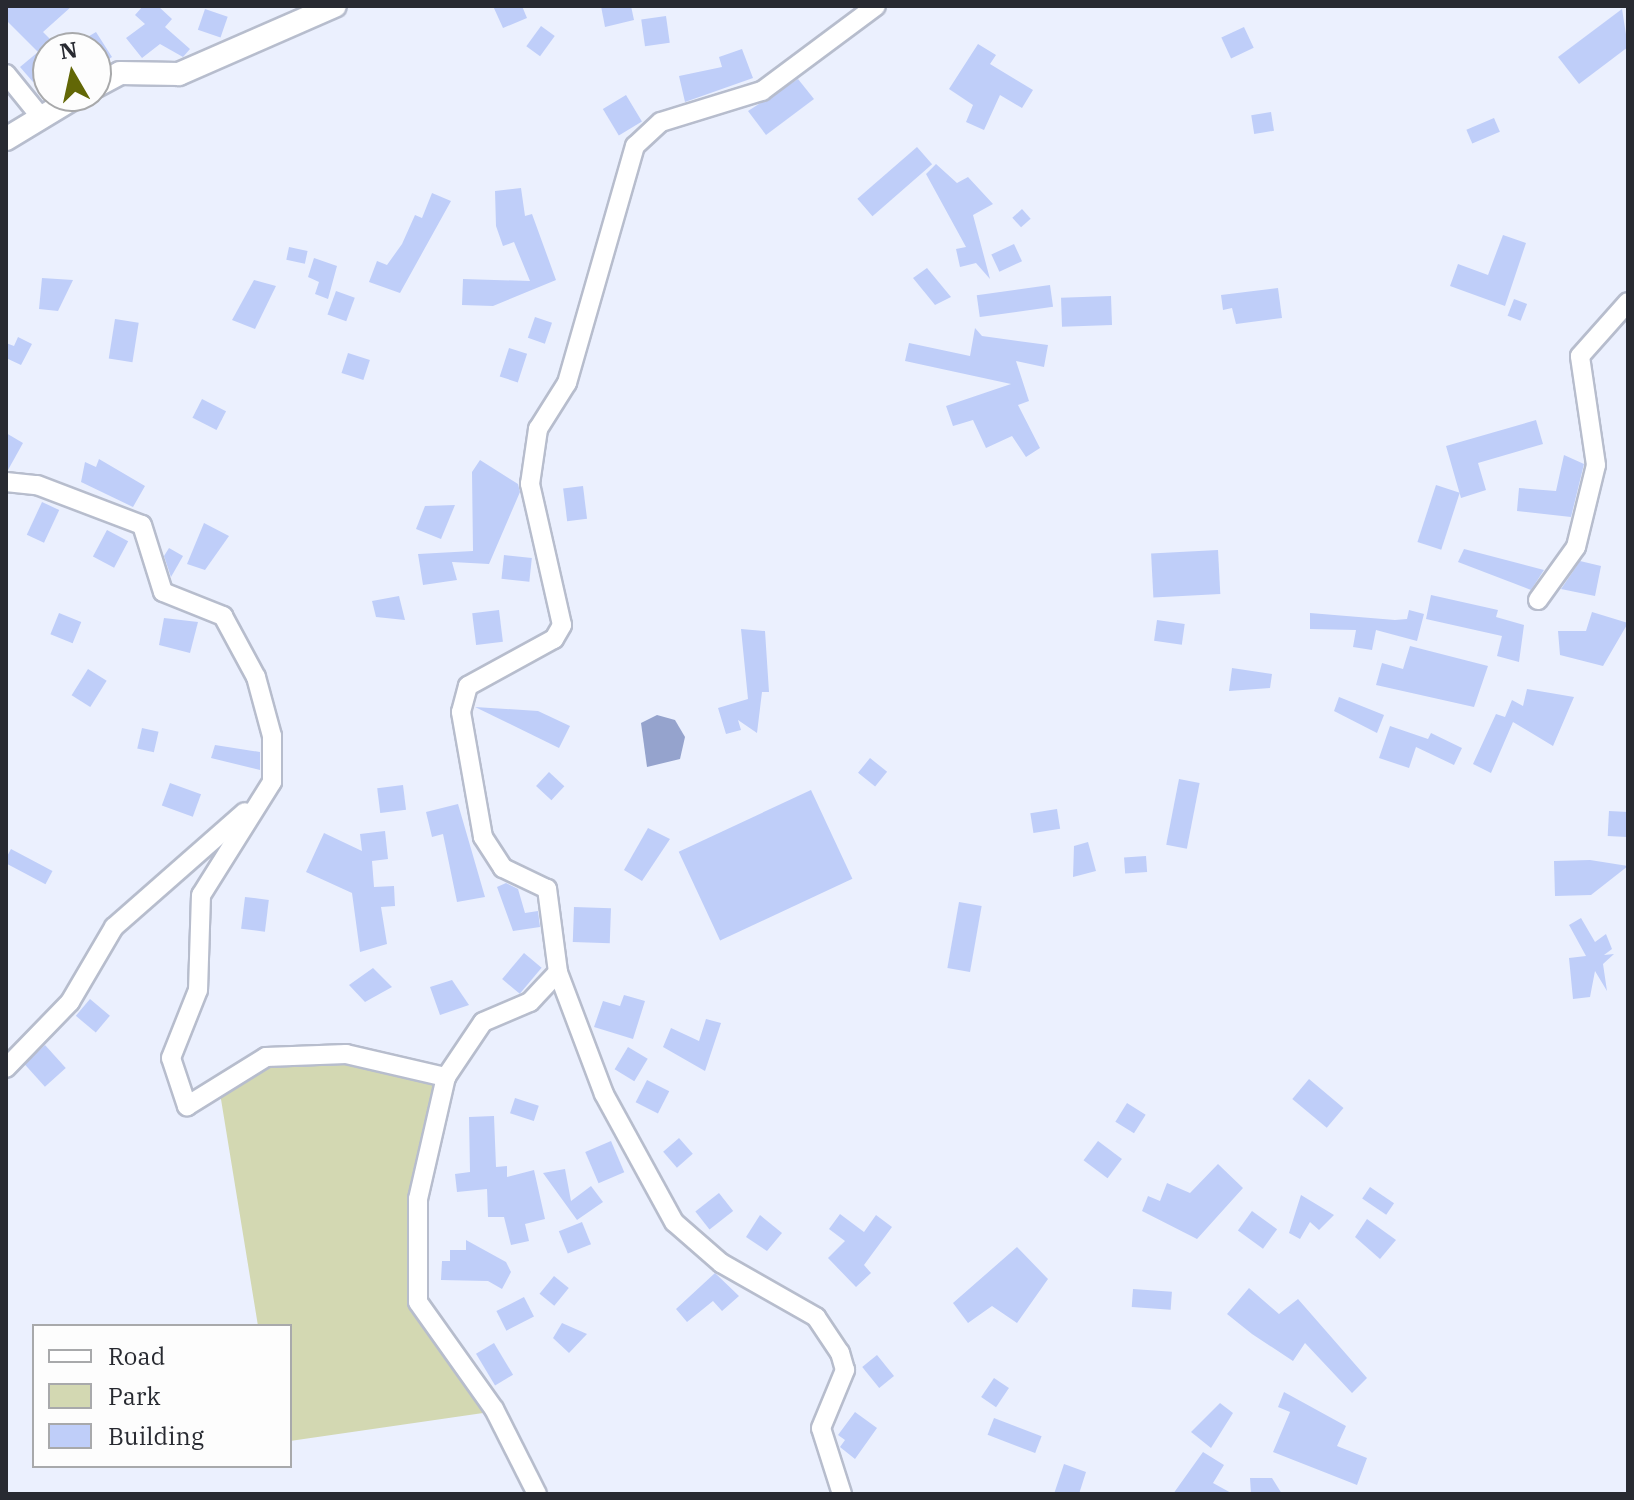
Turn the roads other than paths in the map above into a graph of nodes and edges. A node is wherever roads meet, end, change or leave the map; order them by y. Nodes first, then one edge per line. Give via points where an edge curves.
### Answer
1 (335, 6) edge
2 (876, 6) edge
3 (6, 74) edge
4 (112, 77) edge
5 (47, 112) edge
6 (40, 116) junction
7 (6, 139) edge
8 (1628, 302) edge
9 (6, 482) edge
10 (1538, 600) dead end
11 (251, 806) junction
12 (558, 972) junction
13 (6, 1068) edge
14 (446, 1077) junction
15 (537, 1494) edge
16 (842, 1494) edge

1 - 4 street via 179,74
2 - 12 street via 762,91 661,122 635,146 567,383 538,429 530,484 562,625 554,639 468,686 461,712 483,837 503,868 547,889
3 - 6 street
5 - 6 street
6 - 7 street
8 - 10 street via 1580,356 1596,465 1576,547
9 - 11 street via 37,485 142,525 163,592 234,627 272,736 272,782
11 - 13 street via 114,927 70,1002
11 - 14 street via 201,895 198,990 171,1058 187,1106 266,1057 346,1054
12 - 14 street via 530,1002 483,1022
12 - 16 street via 604,1094 674,1222 721,1263 816,1317 840,1353 845,1370 821,1428
14 - 15 street via 418,1199 418,1302 494,1409

